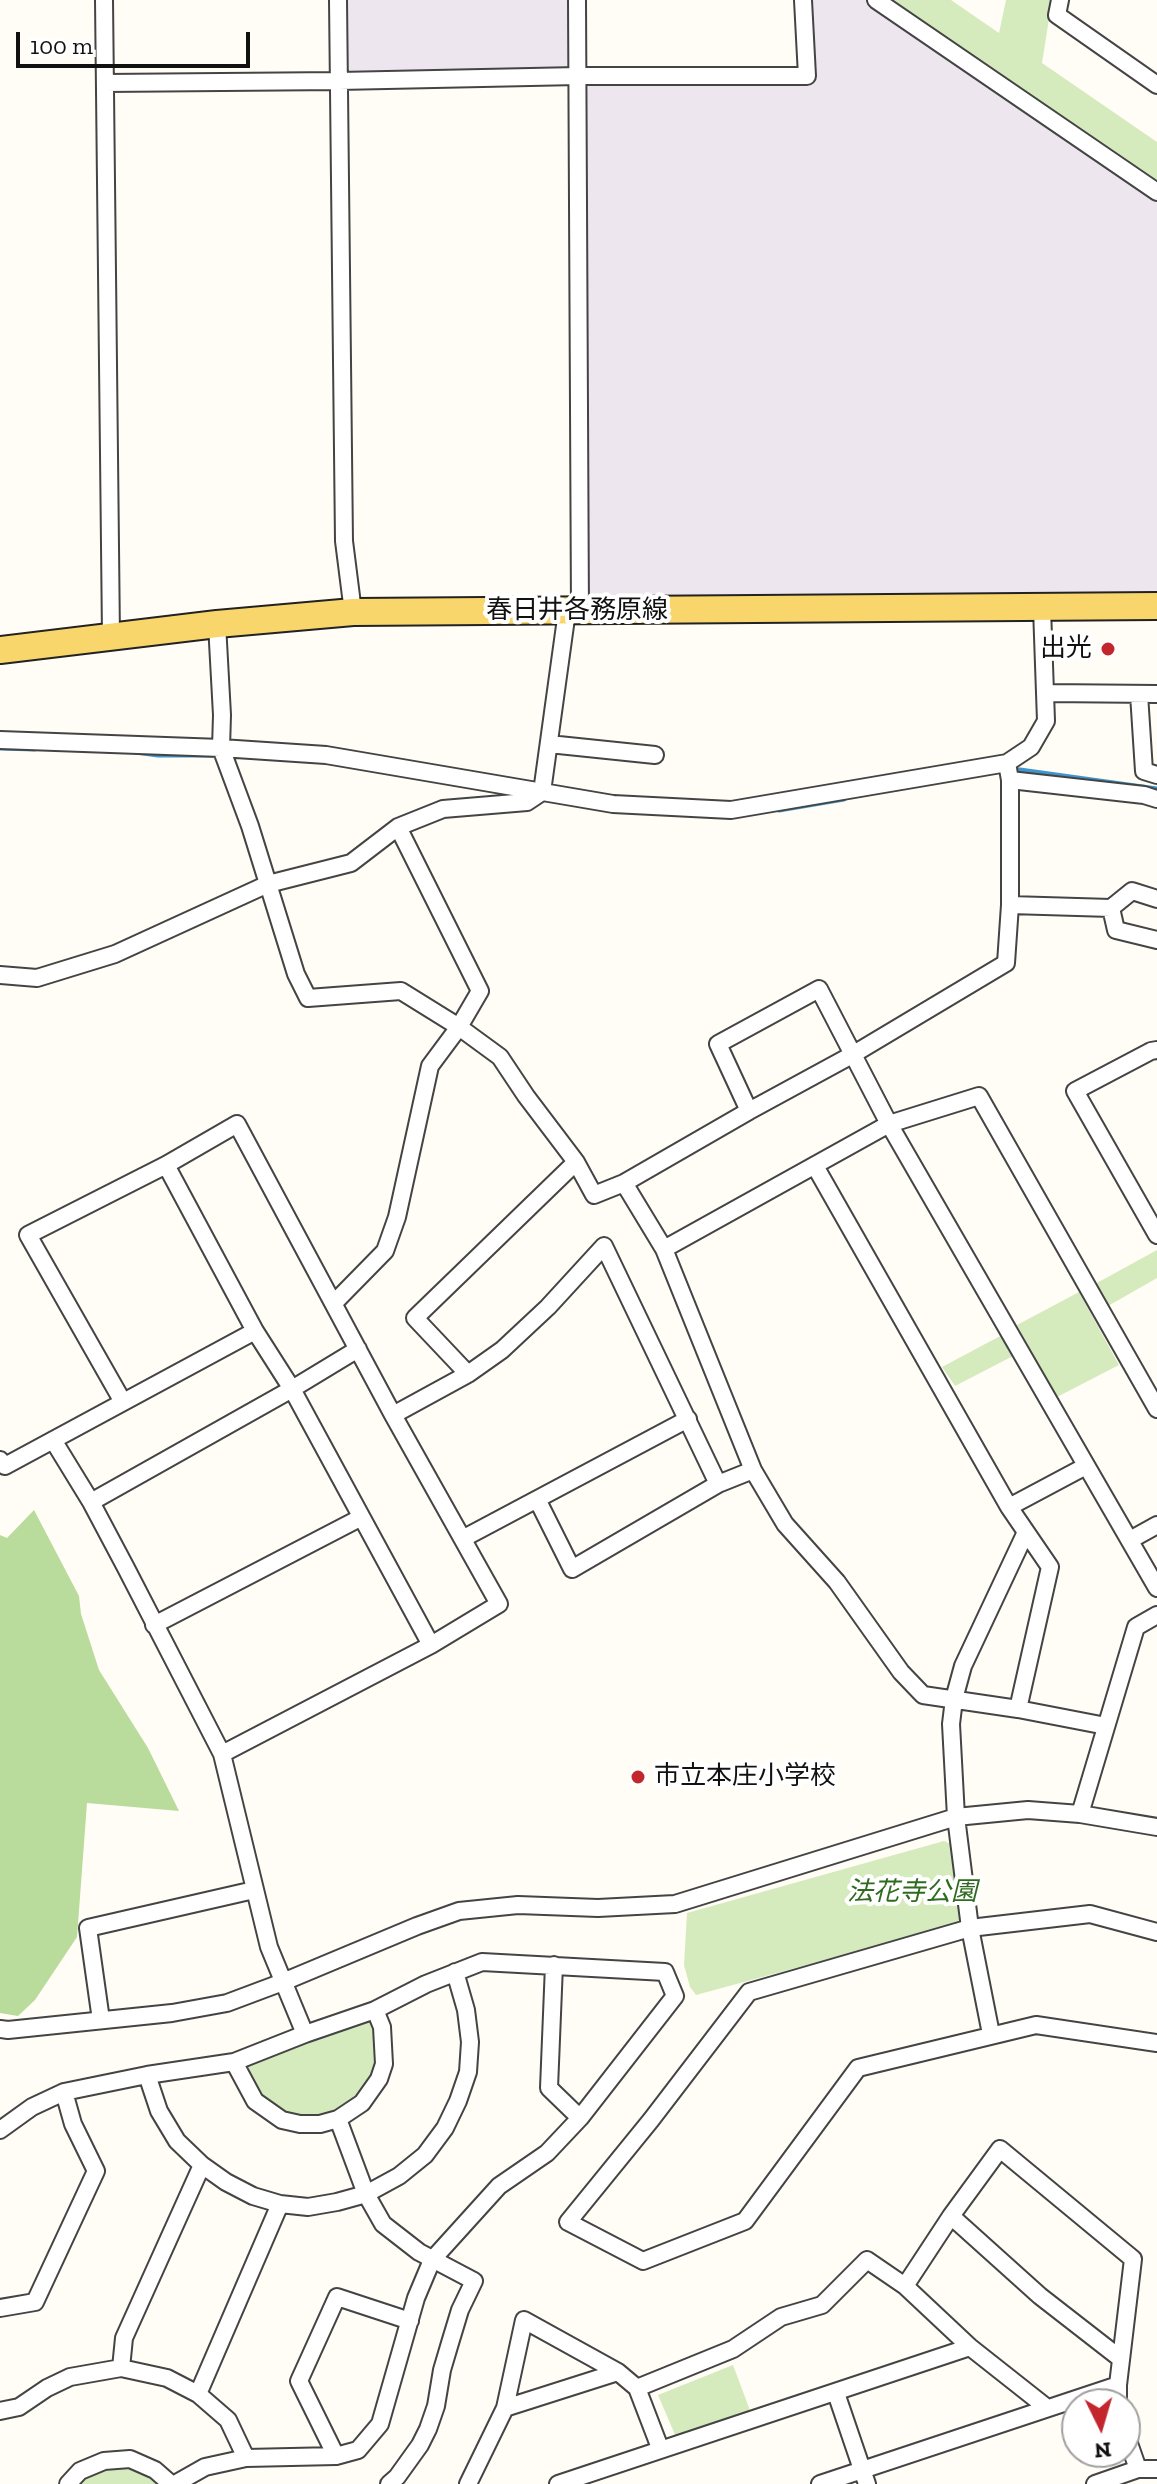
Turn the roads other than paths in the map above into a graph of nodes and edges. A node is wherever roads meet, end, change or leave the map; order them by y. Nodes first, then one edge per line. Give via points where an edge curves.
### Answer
1 (104, 0) edge
2 (338, 0) edge
3 (577, 0) edge
4 (803, 0) edge
5 (876, 0) edge
6 (1060, 0) edge
7 (578, 76) junction
8 (339, 81) junction
9 (105, 83) junction
10 (1157, 85) edge
11 (1157, 192) edge
12 (1157, 606) edge
13 (1042, 608) junction
14 (574, 611) junction
15 (353, 612) junction
16 (217, 624) junction
17 (111, 636) junction
18 (0, 650) edge
19 (1046, 693) junction
20 (1139, 694) junction
21 (1157, 694) edge
22 (0, 740) edge
23 (549, 744) junction
24 (221, 748) junction
25 (655, 755) dead end
26 (1007, 763) junction
27 (1157, 775) edge
28 (1010, 780) junction
29 (542, 792) junction
30 (1157, 799) edge
31 (398, 827) junction
32 (268, 884) junction
33 (1157, 899) edge
34 (1010, 905) junction
35 (1111, 908) junction
36 (1157, 940) edge
37 (0, 975) edge
38 (459, 1027) junction
39 (1155, 1054) edge
40 (852, 1055) junction
41 (749, 1111) junction
42 (889, 1124) junction
43 (576, 1162) junction
44 (166, 1165) junction
45 (815, 1166) junction
46 (624, 1183) junction
47 (1157, 1235) edge
48 (664, 1249) junction
49 (334, 1303) junction
50 (255, 1331) junction
51 (358, 1349) junction
52 (468, 1374) junction
53 (292, 1389) junction
54 (123, 1402) junction
55 (1157, 1409) edge
56 (393, 1415) junction
57 (688, 1419) junction
58 (53, 1440) junction
59 (0, 1460) edge
60 (1086, 1466) junction
61 (753, 1470) junction
62 (718, 1484) junction
63 (538, 1501) junction
64 (91, 1502) junction
65 (1009, 1507) junction
66 (360, 1518) junction
67 (1157, 1525) edge
68 (1026, 1532) junction
69 (464, 1538) junction
70 (1130, 1540) junction
71 (1157, 1588) edge
72 (1157, 1615) edge
73 (154, 1625) junction
74 (431, 1645) junction
75 (954, 1699) junction
76 (1018, 1709) junction
77 (1106, 1726) junction
78 (222, 1754) junction
79 (1080, 1814) junction
80 (956, 1817) junction
81 (1157, 1827) edge
82 (254, 1890) junction
83 (970, 1928) junction
84 (1157, 1932) edge
85 (554, 1965) junction
86 (455, 1972) junction
87 (283, 1982) junction
88 (375, 2010) junction
89 (101, 2020) junction
90 (0, 2029) edge
91 (305, 2034) junction
92 (991, 2034) junction
93 (1157, 2043) edge
94 (234, 2062) junction
95 (147, 2075) junction
96 (64, 2092) junction
97 (580, 2118) junction
98 (338, 2119) junction
99 (0, 2130) edge
100 (202, 2165) junction
101 (366, 2194) junction
102 (280, 2204) junction
103 (951, 2216) junction
104 (432, 2260) junction
105 (905, 2286) junction
106 (0, 2308) edge
107 (410, 2321) junction
108 (970, 2347) junction
109 (1121, 2359) junction
110 (121, 2368) junction
111 (618, 2372) junction
112 (1118, 2385) joint
113 (637, 2388) junction
114 (836, 2393) junction
115 (198, 2394) junction
116 (1046, 2407) junction
117 (505, 2408) junction
118 (0, 2411) edge
119 (660, 2448) junction
120 (336, 2456) junction
121 (246, 2458) junction
122 (1138, 2469) joint
123 (1157, 2469) edge
124 (865, 2476) edge
125 (605, 2477) edge
126 (68, 2484) edge
127 (173, 2484) edge
128 (389, 2484) edge
129 (468, 2484) edge
130 (558, 2484) edge
131 (820, 2484) edge
132 (1095, 2484) edge

1 - 9 street
2 - 8 street
3 - 7 street
4 - 7 street via 807,76
5 - 11 street
6 - 10 street via 1057,15
7 - 8 street
7 - 14 street
8 - 9 street
8 - 15 street via 344,541
9 - 17 street
12 - 13 main road, 春日井各務原線
13 - 14 main road, 春日井各務原線
13 - 19 street
14 - 15 main road, 春日井各務原線
14 - 23 street
15 - 16 main road, 春日井各務原線
16 - 17 main road, 春日井各務原線
16 - 24 street
17 - 18 main road, 春日井各務原線
19 - 20 street
19 - 26 street via 1046,721 1031,747
20 - 21 street
20 - 27 street via 1144,771
22 - 24 street
23 - 25 street
23 - 29 street
24 - 29 street via 326,755
24 - 32 street
26 - 28 street
26 - 29 street via 731,810 613,804
28 - 30 street
28 - 34 street
29 - 31 street via 527,802 443,809
31 - 32 street via 351,863
31 - 38 street via 480,991
32 - 37 street via 115,954 37,978
32 - 38 street via 308,998 401,991
33 - 35 street via 1132,891
34 - 35 street
34 - 40 street via 1006,963
35 - 36 street via 1116,930
38 - 43 street via 500,1057
38 - 49 street via 430,1066 385,1251
39 - 47 street via 1075,1091
40 - 41 street
40 - 41 street via 819,989 718,1044
40 - 42 street
41 - 46 street
42 - 45 street
42 - 55 street via 979,1096
42 - 60 street
43 - 46 street via 594,1195
43 - 52 street via 415,1318
44 - 49 street via 237,1124
44 - 50 street
44 - 54 street via 28,1235
45 - 48 street
45 - 65 street
46 - 48 street
48 - 61 street
49 - 51 street
50 - 53 street
50 - 54 street
51 - 53 street
51 - 56 street
52 - 56 street
52 - 57 street via 548,1307 604,1246
53 - 64 street
53 - 66 street
54 - 58 street
56 - 69 street
57 - 62 street
57 - 63 street
58 - 59 street via 5,1466
58 - 64 street
60 - 65 street
60 - 70 street
61 - 62 street
61 - 75 street via 785,1524 837,1582 901,1672 923,1695
62 - 63 street via 572,1569
63 - 69 street
64 - 73 street
65 - 68 street
66 - 73 street
66 - 74 street
67 - 70 street
68 - 75 street via 963,1666
68 - 76 street via 1050,1567
69 - 74 street via 499,1604
70 - 71 street
72 - 77 street via 1136,1627
73 - 78 street
74 - 78 street
75 - 76 street
75 - 80 street
76 - 77 street
77 - 79 street
78 - 82 street
79 - 80 street via 1028,1810
79 - 81 street
80 - 83 street
80 - 87 street via 675,1904 518,1905 459,1911
82 - 87 street
82 - 89 street via 88,1928
83 - 84 street via 1090,1914
83 - 92 street
83 - 92 street via 749,1992 568,2222 643,2261 745,2221 858,2068
85 - 86 street via 482,1962
85 - 97 street via 549,2088
85 - 97 street via 665,1972 675,1996
86 - 88 street
86 - 101 street via 470,2042 468,2072 458,2101 425,2155
87 - 89 street via 227,2003
87 - 91 street
88 - 91 street
88 - 98 street via 382,2027 384,2064 379,2079 362,2103
89 - 90 street
91 - 94 street
92 - 93 street via 1036,2025
94 - 95 street
94 - 98 street via 255,2101 282,2120 320,2124
95 - 96 street
95 - 100 street via 177,2141
96 - 99 street
96 - 106 street via 96,2171 35,2302
97 - 104 street via 547,2153 499,2186
98 - 101 street
100 - 102 street via 253,2196
100 - 110 street via 124,2338
101 - 102 street via 308,2207
101 - 104 street via 383,2224
102 - 115 street
103 - 105 street
103 - 109 street
103 - 109 street via 1000,2149 1133,2259
104 - 107 street
104 - 128 street via 474,2281 460,2310 428,2429
105 - 108 street
105 - 113 street via 867,2260 822,2305 781,2317 733,2349
107 - 120 street via 380,2424 358,2450
107 - 120 street via 337,2297 299,2381
108 - 114 street
108 - 116 street
109 - 112 street
110 - 115 street via 167,2378
110 - 118 street via 70,2377 19,2407
111 - 113 street
111 - 117 street
111 - 117 street via 524,2320
112 - 116 street
113 - 119 street
114 - 119 street
114 - 124 street
115 - 121 street via 228,2420
116 - 124 street
117 - 129 street
119 - 125 street
120 - 121 street
121 - 127 street via 205,2467
122 - 123 street
122 - 132 street
124 - 131 street
125 - 130 street
126 - 127 street via 80,2471 104,2461 130,2459

